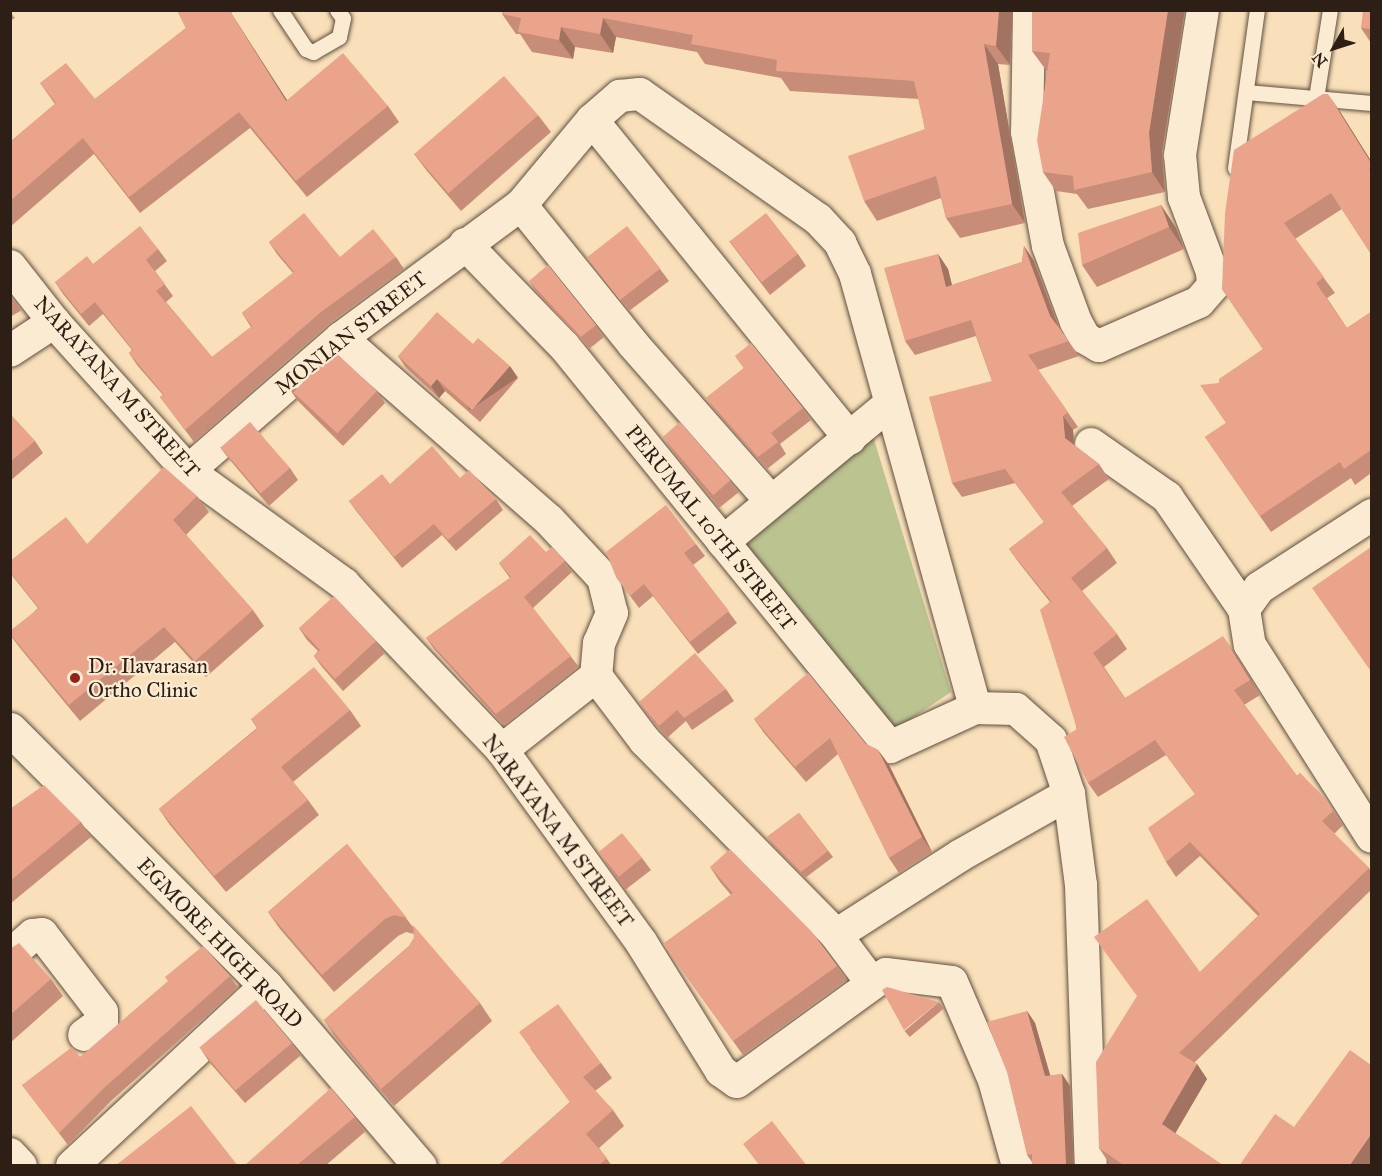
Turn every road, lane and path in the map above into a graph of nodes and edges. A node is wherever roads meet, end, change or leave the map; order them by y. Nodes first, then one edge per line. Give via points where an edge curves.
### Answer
1 (280, 10) edge
2 (337, 10) edge
3 (1029, 10) edge
4 (1203, 10) edge
5 (1257, 10) edge
6 (1330, 10) edge
7 (1246, 92) junction
8 (1316, 98) junction
9 (1371, 103) edge
10 (592, 120) junction
11 (1234, 180) edge
12 (521, 205) junction
13 (465, 244) junction
14 (10, 266) edge
15 (54, 322) junction
16 (341, 338) junction
17 (10, 351) edge
18 (890, 404) junction
19 (850, 439) junction
20 (1090, 444) dead end
21 (188, 471) junction
22 (770, 500) junction
23 (1371, 515) edge
24 (723, 542) junction
25 (1244, 609) junction
26 (596, 676) junction
27 (975, 708) junction
28 (10, 729) edge
29 (502, 750) junction
30 (1069, 794) junction
31 (1371, 837) edge
32 (836, 935) junction
33 (10, 955) edge
34 (871, 982) junction
35 (266, 986) junction
36 (336, 1015) edge
37 (84, 1035) dead end
38 (310, 1037) junction
39 (10, 1154) edge
40 (21, 1166) edge
41 (72, 1166) edge
42 (420, 1166) edge
43 (1018, 1166) edge
44 (1091, 1166) edge

1 - 2 lane via 306,49 313,52 339,37 343,18
3 - 4 street via 1027,132 1048,246 1076,322 1085,338 1099,346 1199,302 1213,286 1212,272 1184,197 1180,155
5 - 7 lane
6 - 8 lane
7 - 8 lane
7 - 11 lane
8 - 9 lane
10 - 12 street, MONIAN STREET
10 - 18 street, MONIAN STREET via 620,96 640,94 818,219 840,243 855,274
10 - 19 street
12 - 13 street, MONIAN STREET
12 - 22 street via 633,344
13 - 16 street, MONIAN STREET
13 - 24 street, PERUMAL 10TH STREET via 564,346
14 - 15 street, NARAYANA M STREET
15 - 17 street
15 - 21 street, NARAYANA M STREET
16 - 21 street, MONIAN STREET
16 - 26 street via 549,520 603,578 612,613 599,643
18 - 19 street
18 - 27 street, MONIAN STREET
19 - 22 street
20 - 25 street via 1167,497
21 - 29 street, NARAYANA M STREET via 344,584
22 - 24 street
23 - 25 street via 1259,588
24 - 27 street, PERUMAL 10TH STREET via 890,747
25 - 31 street via 1250,645
26 - 29 street
26 - 32 street via 645,741
27 - 30 street via 1016,709 1051,740
28 - 35 main road, EGMORE HIGH ROAD
29 - 34 street, NARAYANA M STREET via 641,942 721,1071 737,1082
30 - 32 street via 961,855
30 - 44 street via 1081,885
32 - 34 street
33 - 37 street via 33,935 42,934 102,1012 102,1022
34 - 43 street, NARAYANA M STREET via 886,974 952,982 994,1080
35 - 38 main road, EGMORE HIGH ROAD
35 - 41 street
36 - 38 street
38 - 42 main road, EGMORE HIGH ROAD
39 - 40 street

